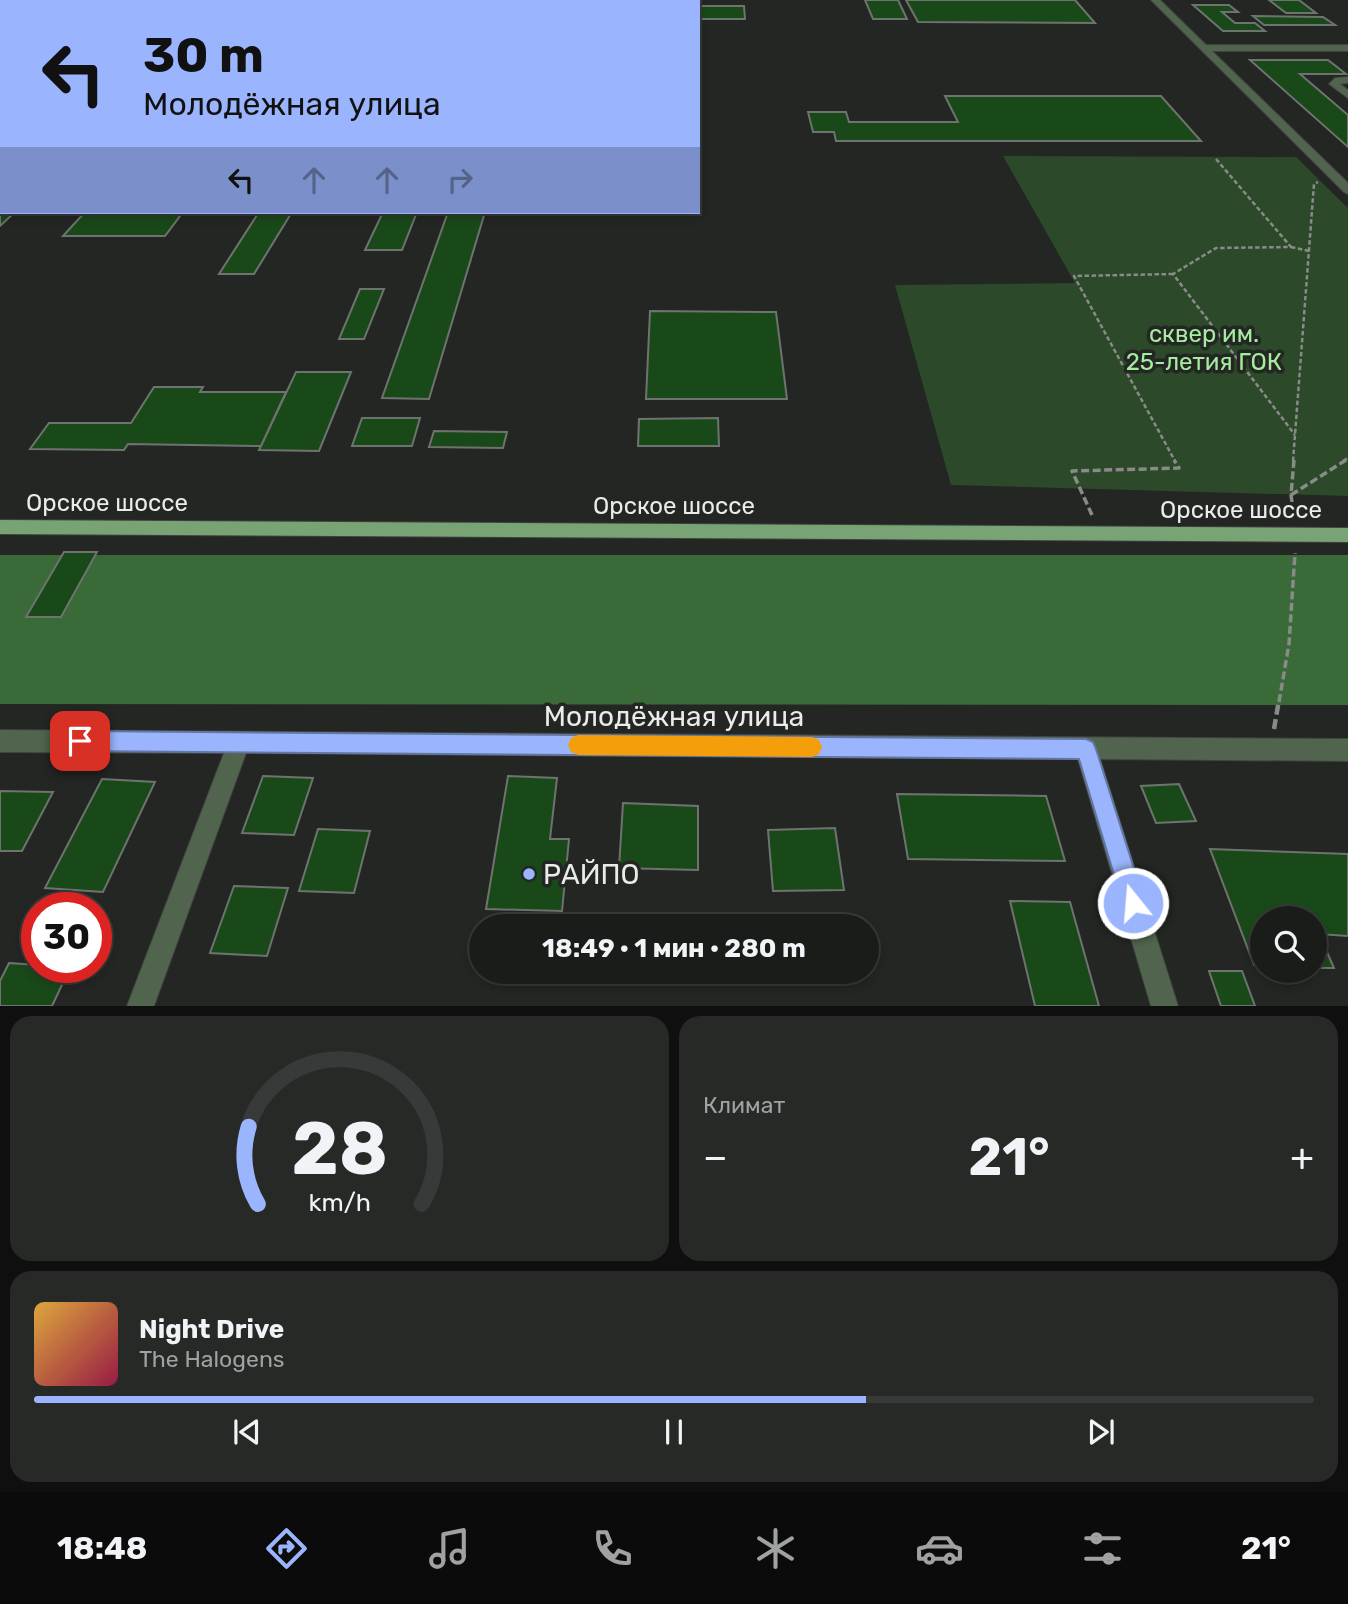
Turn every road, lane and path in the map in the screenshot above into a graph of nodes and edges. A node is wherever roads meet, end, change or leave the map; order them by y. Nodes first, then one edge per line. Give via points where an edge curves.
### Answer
1 (1155, 0) edge
2 (1203, 48) junction
3 (1347, 49) edge
4 (1348, 80) edge
5 (1348, 95) edge
6 (1216, 159) dead end
7 (1337, 179) junction
8 (1348, 190) edge
9 (1291, 247) junction
10 (1309, 251) junction
11 (1173, 274) junction
12 (1295, 436) junction
13 (1348, 458) edge
14 (1291, 495) junction
15 (0, 527) edge
16 (1100, 533) junction
17 (1296, 534) junction
18 (1348, 535) edge
19 (0, 741) edge
20 (239, 742) junction
21 (1086, 749) junction
22 (1271, 750) junction
23 (1348, 750) edge
24 (141, 1006) edge
25 (1165, 1006) edge

1 - 2 street
2 - 3 street
2 - 7 street
4 - 5 street via 1334,84
6 - 9 path
7 - 8 street
7 - 10 path via 1314,184
9 - 10 path
9 - 11 path via 1216,248
10 - 12 path
11 - 12 path
11 - 16 path via 1074,276 1179,468 1072,471
12 - 14 path
13 - 14 path
14 - 17 path
15 - 16 main road, Орское шоссе
16 - 17 main road, Орское шоссе
17 - 18 main road, Орское шоссе
17 - 22 path via 1289,644
19 - 20 street, Молодёжная улица
20 - 21 street, Молодёжная улица
20 - 24 street
21 - 22 street, Молодёжная улица
21 - 25 street
22 - 23 street, Молодёжная улица

